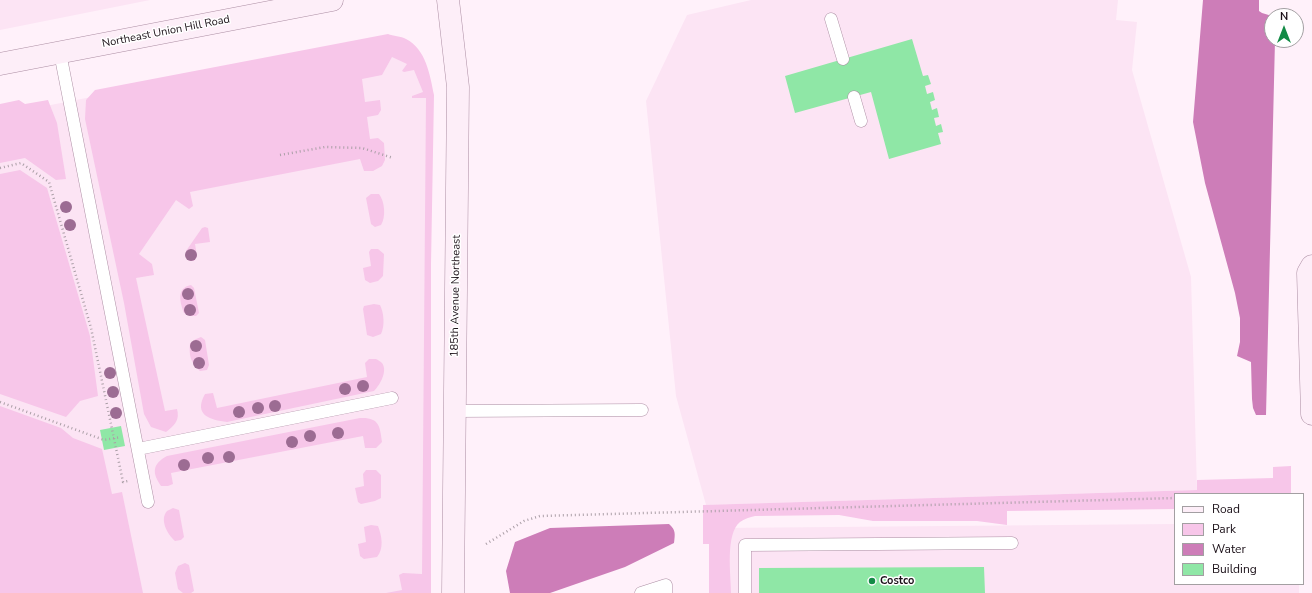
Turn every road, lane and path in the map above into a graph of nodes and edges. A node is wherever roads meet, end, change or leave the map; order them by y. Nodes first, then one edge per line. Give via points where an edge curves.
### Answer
1 (332, 0) edge
2 (448, 0) edge
3 (832, 19) dead end
4 (60, 53) junction
5 (843, 59) dead end
6 (0, 64) edge
7 (854, 97) dead end
8 (861, 121) dead end
9 (280, 155) dead end
10 (393, 158) dead end
11 (0, 168) edge
12 (1312, 266) edge
13 (392, 398) dead end
14 (0, 402) edge
15 (642, 410) dead end
16 (454, 411) junction
17 (1312, 414) edge
18 (104, 440) dead end
19 (138, 449) junction
20 (143, 477) junction
21 (1174, 498) edge
22 (148, 502) dead end
23 (1012, 543) dead end
24 (486, 544) dead end
25 (453, 593) edge
26 (641, 593) edge
27 (666, 593) edge
28 (745, 593) edge

1 - 4 street, Northeast Union Hill Road
2 - 16 street, 185th Avenue Northeast via 458,87
3 - 5 lane
4 - 6 street, Northeast Union Hill Road
4 - 19 lane
7 - 8 lane
9 - 10 path via 325,147 362,148
11 - 20 path via 21,163 49,182 91,328 123,482
12 - 17 street via 1308,273
13 - 19 lane
14 - 18 path
15 - 16 lane
16 - 25 street, 185th Avenue Northeast
19 - 20 lane
20 - 22 lane
21 - 24 path via 540,516 524,522
23 - 28 lane via 745,545
26 - 27 lane via 666,585

